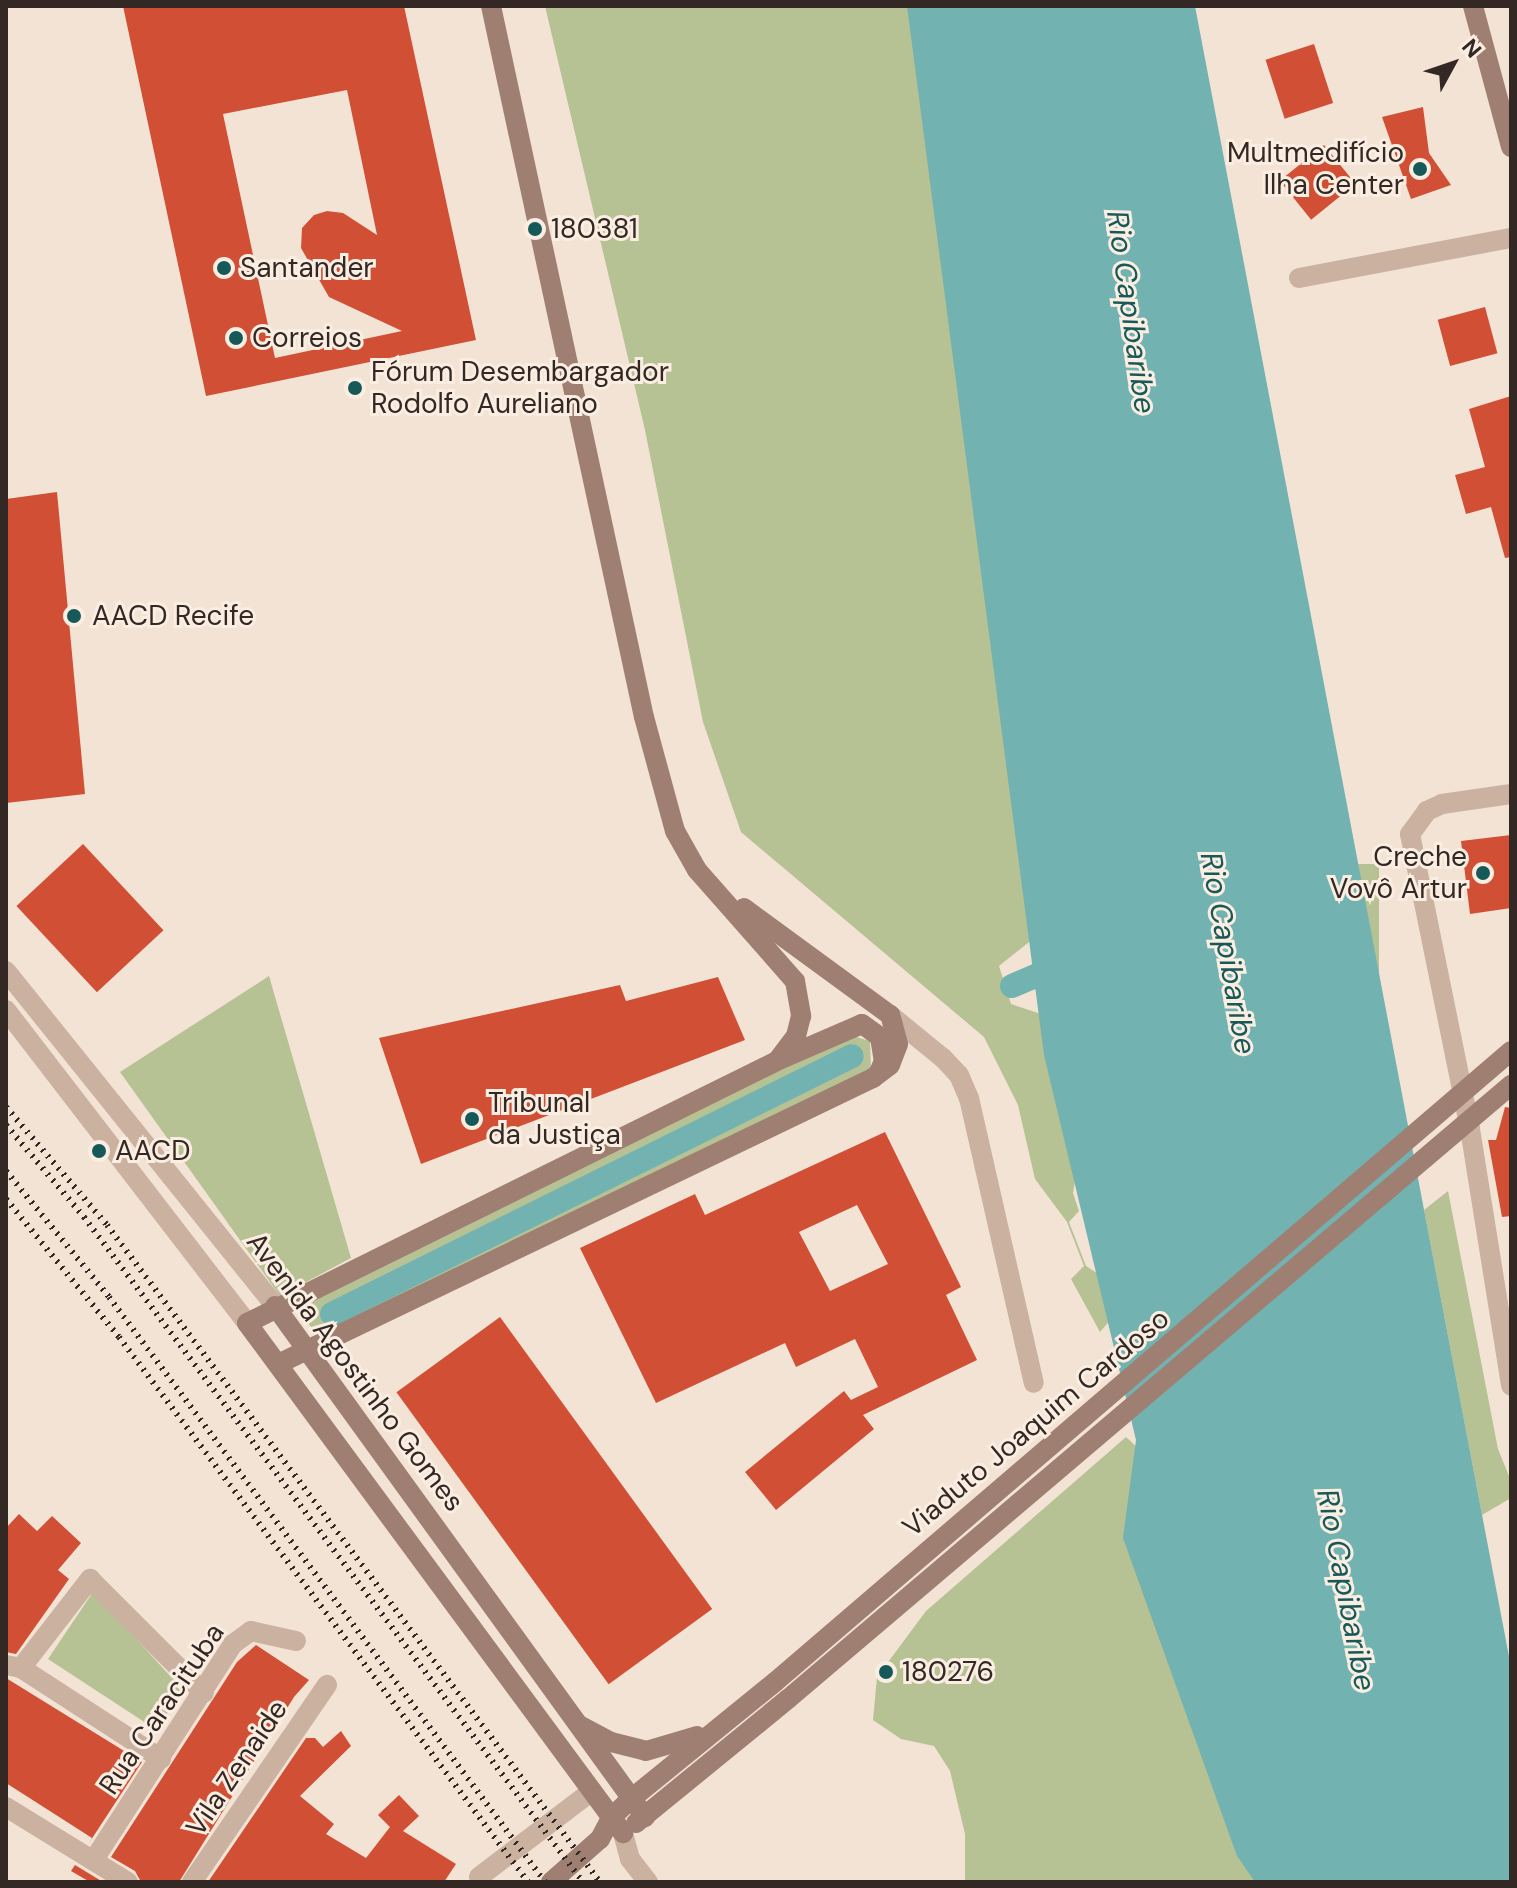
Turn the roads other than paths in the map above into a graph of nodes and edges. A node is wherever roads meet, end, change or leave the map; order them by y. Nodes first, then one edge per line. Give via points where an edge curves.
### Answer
1 (491, 6) edge
2 (1473, 6) edge
3 (1511, 147) edge
4 (1511, 238) edge
5 (1299, 278) dead end
6 (1511, 794) edge
7 (712, 884) junction
8 (6, 971) edge
9 (6, 1010) edge
10 (890, 1015) junction
11 (1511, 1051) edge
12 (777, 1061) junction
13 (877, 1076) junction
14 (1511, 1085) edge
15 (275, 1306) junction
16 (247, 1323) junction
17 (307, 1349) junction
18 (278, 1364) junction
19 (1034, 1383) dead end
20 (1511, 1386) edge
21 (296, 1641) dead end
22 (13, 1667) edge
23 (327, 1685) dead end
24 (204, 1693) junction
25 (738, 1710) junction
26 (579, 1724) junction
27 (161, 1759) junction
28 (592, 1791) junction
29 (631, 1799) junction
30 (6, 1807) edge
31 (645, 1817) junction
32 (617, 1826) junction
33 (95, 1858) junction
34 (479, 1877) dead end
35 (128, 1882) edge
36 (192, 1882) edge
37 (551, 1882) edge
38 (648, 1882) edge

1 - 7 street via 644,717 675,831
2 - 3 street
4 - 5 street
6 - 20 street via 1427,811 1410,834 1470,1129
7 - 10 street
7 - 12 street via 795,981 801,1016 796,1036
8 - 15 street, Avenida Agostinho Gomes
9 - 16 street, Avenida Agostinho Gomes
10 - 13 street via 898,1044 890,1065
10 - 19 street via 943,1058 959,1075 969,1098
11 - 25 street, Viaduto Joaquim Cardoso, bridge
12 - 13 street via 862,1024 880,1037
12 - 15 street
13 - 17 street
14 - 31 street, Viaduto Joaquim Cardoso, bridge
15 - 16 street
15 - 17 street, Avenida Agostinho Gomes
16 - 18 street, Avenida Agostinho Gomes
17 - 18 street
17 - 26 street, Avenida Agostinho Gomes
18 - 28 street, Avenida Agostinho Gomes
21 - 24 street, Rua Caracituba via 243,1634
22 - 24 street via 90,1579
22 - 27 street
23 - 36 street, Vila Zenaide
24 - 27 street, Rua Caracituba
25 - 26 street via 665,1749 631,1749
25 - 29 street, Viaduto Joaquim Cardoso
26 - 29 street, Avenida Agostinho Gomes
27 - 33 street, Rua Caracituba
28 - 32 street, Avenida Agostinho Gomes
28 - 34 street
29 - 31 street, Avenida Agostinho Gomes
29 - 32 street, Viaduto Joaquim Cardoso
30 - 33 street
31 - 32 street, Viaduto Joaquim Cardoso
32 - 37 street, Viaduto Joaquim Cardoso
32 - 38 street via 630,1859
33 - 35 street

